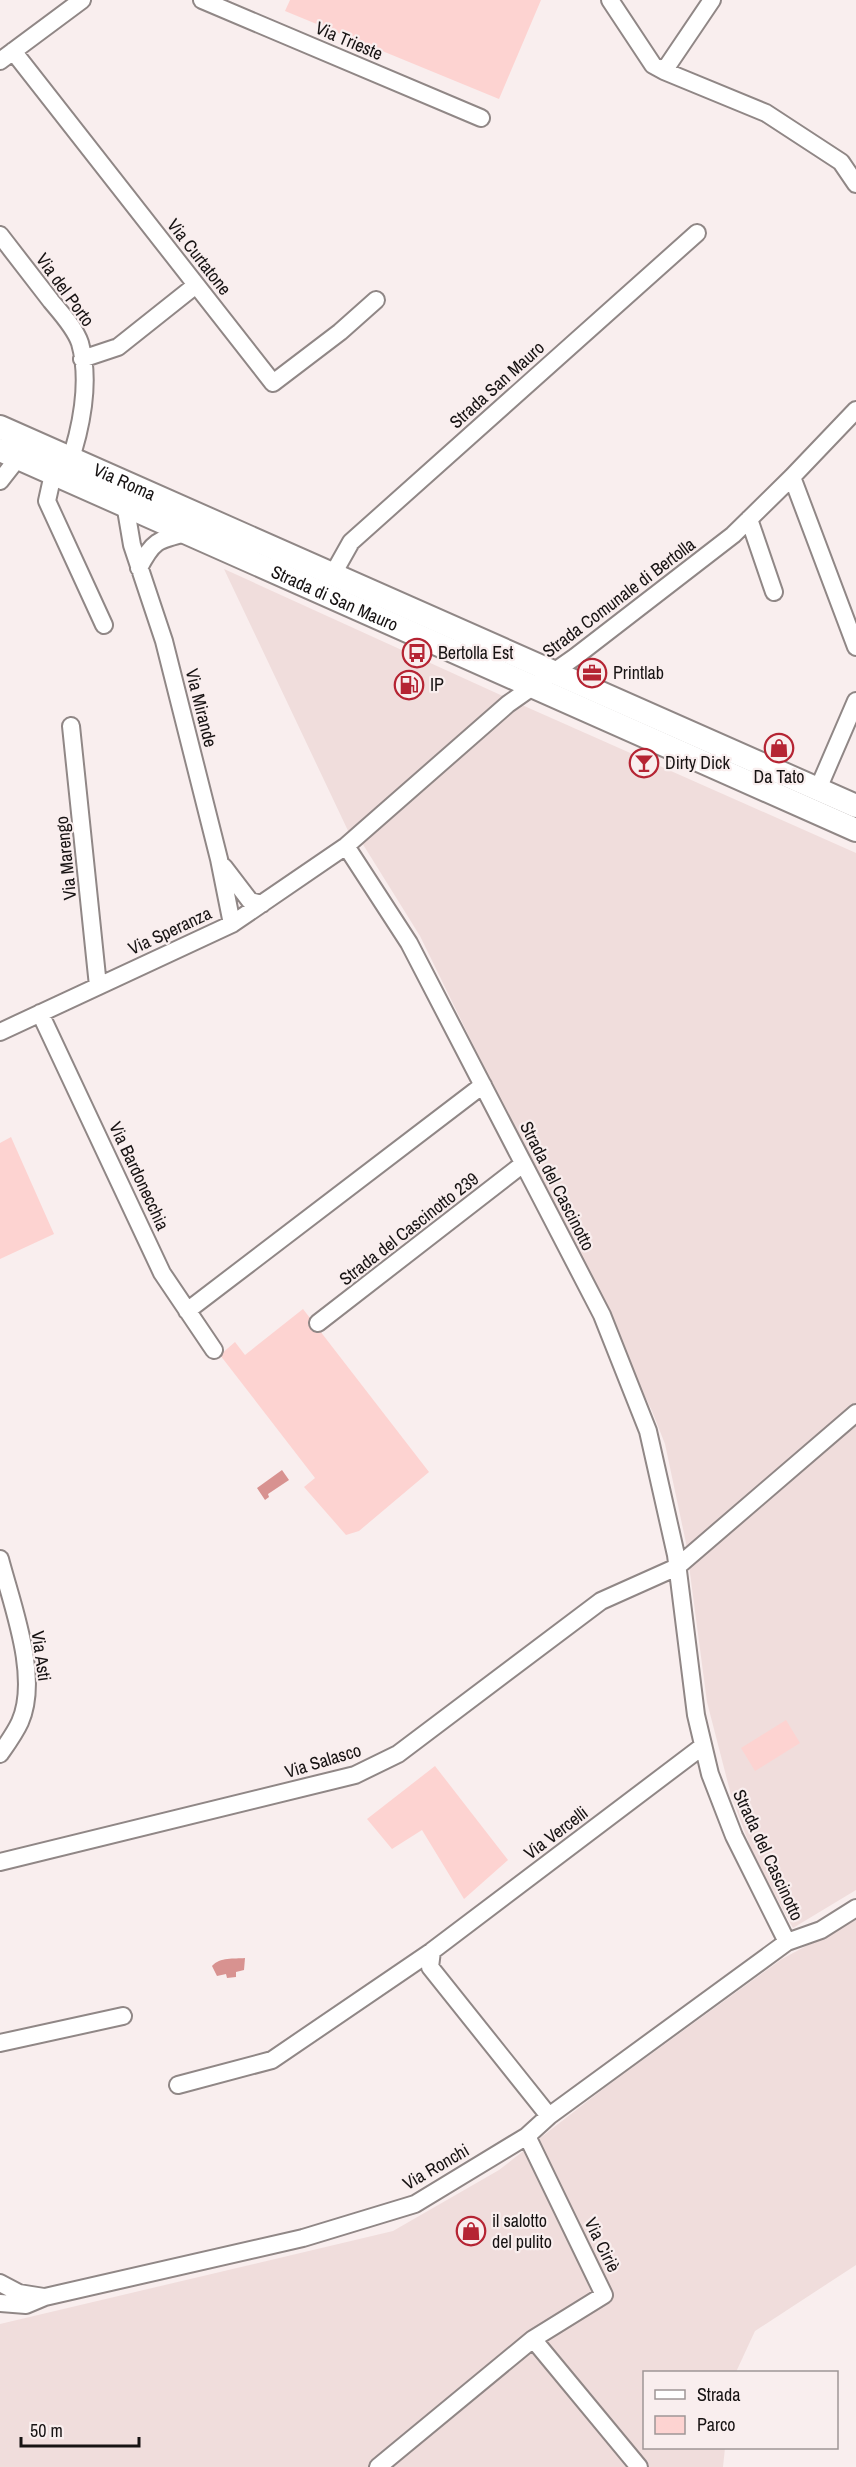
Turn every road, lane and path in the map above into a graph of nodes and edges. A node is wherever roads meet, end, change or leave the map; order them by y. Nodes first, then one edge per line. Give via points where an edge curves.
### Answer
1 (82, 0) edge
2 (202, 0) edge
3 (610, 0) edge
4 (712, 0) edge
5 (7, 56) edge
6 (664, 71) junction
7 (481, 118) dead end
8 (856, 184) edge
9 (697, 233) dead end
10 (0, 235) edge
11 (196, 285) junction
12 (376, 300) dead end
13 (82, 359) junction
14 (856, 410) edge
15 (0, 427) edge
16 (9, 454) edge
17 (62, 470) junction
18 (792, 477) junction
19 (0, 481) edge
20 (121, 482) junction
21 (125, 507) junction
22 (750, 519) junction
23 (186, 533) junction
24 (245, 548) junction
25 (139, 568) junction
26 (333, 574) junction
27 (774, 592) dead end
28 (104, 624) dead end
29 (856, 647) edge
30 (555, 672) junction
31 (532, 687) junction
32 (856, 701) edge
33 (71, 726) dead end
34 (818, 789) junction
35 (856, 806) edge
36 (856, 831) edge
37 (346, 846) junction
38 (219, 859) junction
39 (262, 904) junction
40 (232, 924) junction
41 (98, 986) junction
42 (40, 1013) junction
43 (0, 1032) edge
44 (483, 1085) junction
45 (524, 1164) junction
46 (187, 1311) junction
47 (318, 1323) dead end
48 (214, 1350) dead end
49 (856, 1413) edge
50 (0, 1559) edge
51 (677, 1567) junction
52 (703, 1746) junction
53 (0, 1754) edge
54 (0, 1863) edge
55 (856, 1908) edge
56 (787, 1942) junction
57 (432, 1951) junction
58 (123, 2016) dead end
59 (0, 2043) edge
60 (178, 2085) dead end
61 (549, 2116) junction
62 (527, 2136) junction
63 (0, 2283) edge
64 (45, 2297) junction
65 (0, 2303) edge
66 (533, 2339) junction
67 (378, 2467) edge
68 (639, 2467) edge

1 - 5 street
2 - 7 street, Via Trieste
3 - 6 street via 653,65
4 - 6 street
5 - 11 street, Via Curtatone
6 - 8 street via 766,112 841,162
9 - 26 street, Strada San Mauro via 351,542
10 - 13 street, Via del Porto via 69,323 80,343
11 - 12 street, Via Curtatone via 273,383
11 - 13 street via 118,347
13 - 17 street, Via del Porto via 81,417
14 - 18 street, Strada Comunale di Bertolla
15 - 17 main road, Via Roma
16 - 17 main road, Via Roma
16 - 19 street
17 - 20 main road, Via Roma
17 - 21 main road, Via Roma
17 - 28 street, Via del Porto via 47,501
18 - 22 street, Strada Comunale di Bertolla
18 - 29 street
20 - 21 street, Via Mirande
20 - 24 main road, Via Roma
21 - 23 main road, Via Roma
21 - 25 street, Via Mirande
22 - 27 street
22 - 30 street, Strada Comunale di Bertolla
23 - 24 main road, Via Roma
23 - 25 street via 160,540 149,548
24 - 26 main road, Strada di San Mauro
24 - 31 main road, Strada di San Mauro
25 - 38 street, Via Mirande via 164,641
26 - 30 main road, Strada di San Mauro
30 - 31 street, Strada Comunale di Bertolla
30 - 34 main road, Strada di San Mauro
31 - 36 main road, Strada di San Mauro
31 - 37 street, Strada Comunale di Bertolla
32 - 34 street
33 - 41 street, Via Marengo
34 - 35 main road, Strada di San Mauro
37 - 39 street, Via Speranza
37 - 44 street, Strada del Cascinotto via 409,943
38 - 39 street, Via Mirande via 250,901
38 - 40 street, Via Mirande
39 - 40 street, Via Speranza
40 - 41 street, Via Speranza
41 - 42 street, Via Speranza
42 - 43 street, Via Speranza
42 - 46 street, Via Bardonecchia via 162,1273
44 - 45 street, Strada del Cascinotto
44 - 46 street
45 - 47 street, Strada del Cascinotto 239
45 - 51 street, Strada del Cascinotto via 602,1315 648,1431
46 - 48 street, Via Bardonecchia
49 - 51 street
50 - 53 street, Via Asti via 23,1648 27,1701 20,1723
51 - 52 street, Strada del Cascinotto
51 - 54 street, Via Salasco via 601,1601 398,1754 355,1775
52 - 56 street, Strada del Cascinotto via 734,1836
52 - 57 street, Via Vercelli
55 - 56 street, Strada del Cascinotto via 821,1930
56 - 61 street, Via Ronchi
57 - 60 street, Via Vercelli via 272,2060
57 - 61 street via 430,1967
58 - 59 street
61 - 62 street, Via Ronchi
62 - 64 street, Via Ronchi via 415,2204 303,2238
62 - 66 street, Via Ciriè via 604,2295
63 - 64 street, Via Ronchi via 19,2293
64 - 65 street, Via Ronchi via 26,2306
66 - 67 street, Via Ciriè
66 - 68 street

